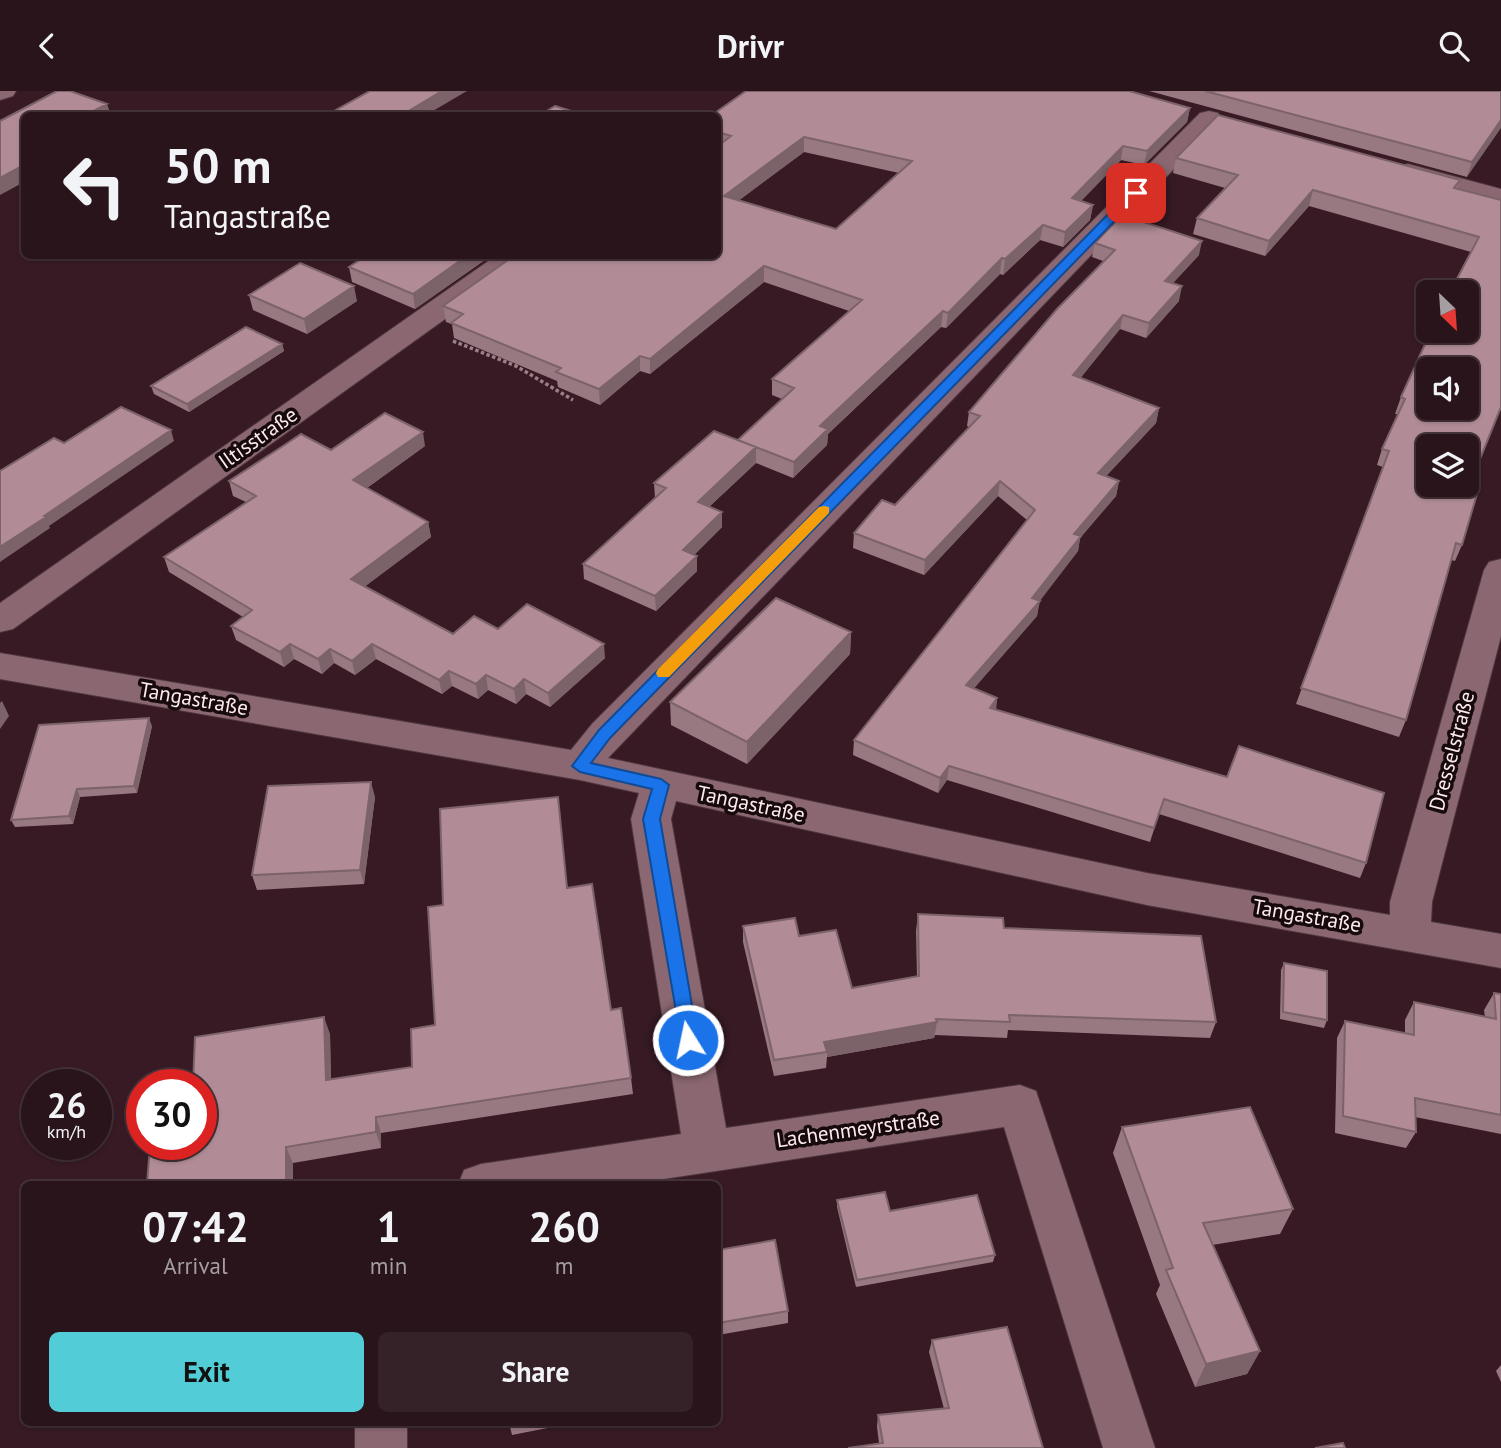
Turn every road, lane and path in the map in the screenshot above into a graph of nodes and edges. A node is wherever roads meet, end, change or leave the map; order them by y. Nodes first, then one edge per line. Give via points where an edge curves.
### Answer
1 (1176, 109) edge
2 (1387, 166) edge
3 (1501, 197) edge
4 (510, 259) edge
5 (443, 337) dead end
6 (573, 400) edge
7 (1501, 570) edge
8 (0, 620) edge
9 (0, 666) edge
10 (580, 766) junction
11 (661, 785) junction
12 (1410, 933) junction
13 (1501, 951) edge
14 (707, 1150) junction
15 (507, 1181) edge
16 (381, 1426) edge
17 (381, 1448) edge
18 (1129, 1448) edge

1 - 10 street via 1221,122 605,734
2 - 3 street
4 - 8 street, Iltisstraße
5 - 6 path via 516,366
7 - 12 street, Dresselstraße via 1411,902
9 - 10 street, Tangastraße
10 - 11 street, Tangastraße
11 - 12 street, Tangastraße via 1147,889
11 - 14 street via 651,819
12 - 13 street, Tangastraße
14 - 15 street
14 - 18 street, Lachenmeyrstraße via 1020,1105
16 - 17 street

